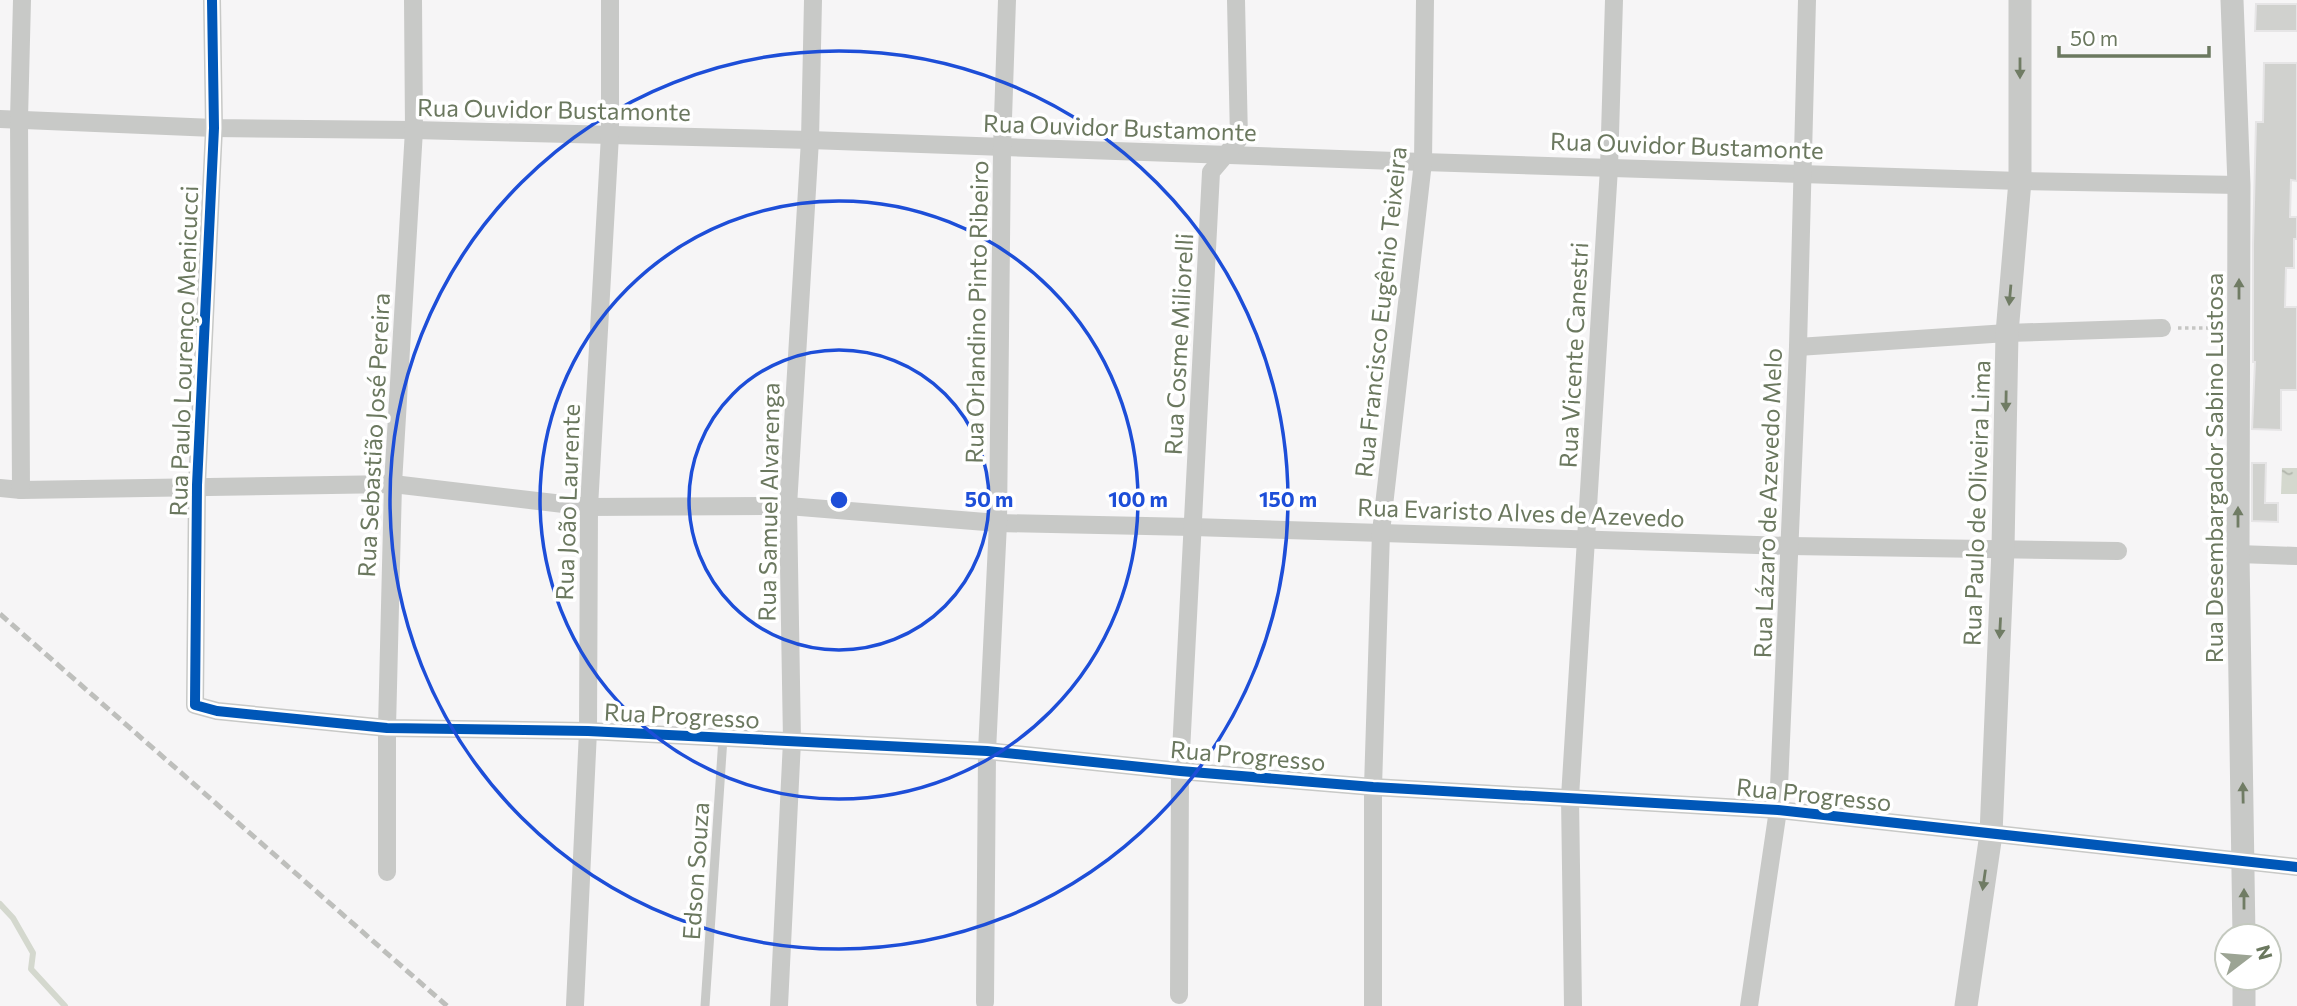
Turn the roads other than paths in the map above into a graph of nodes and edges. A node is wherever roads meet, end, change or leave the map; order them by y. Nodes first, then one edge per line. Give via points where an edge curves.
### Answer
1 (22, 0) edge
2 (212, 0) edge
3 (413, 0) edge
4 (610, 0) edge
5 (813, 0) edge
6 (1007, 0) edge
7 (1236, 0) edge
8 (1425, 0) edge
9 (1614, 0) edge
10 (1807, 0) edge
11 (2020, 0) edge
12 (2232, 0) edge
13 (0, 119) edge
14 (19, 119) junction
15 (214, 128) junction
16 (414, 130) junction
17 (610, 135) junction
18 (810, 140) junction
19 (1002, 148) junction
20 (1227, 154) junction
21 (1423, 162) junction
22 (1609, 168) junction
23 (1803, 173) junction
24 (2020, 181) junction
25 (2239, 185) junction
26 (2162, 328) road end
27 (2007, 333) junction
28 (1798, 347) junction
29 (393, 484) junction
30 (197, 485) junction
31 (0, 488) edge
32 (21, 490) junction
33 (788, 506) junction
34 (589, 507) junction
35 (998, 523) junction
36 (1193, 527) junction
37 (1381, 532) junction
38 (1587, 538) junction
39 (1790, 546) junction
40 (2003, 549) junction
41 (2118, 551) dead end
42 (2238, 554) junction
43 (2297, 556) edge
44 (195, 705) joint
45 (387, 727) junction
46 (588, 731) junction
47 (723, 738) junction
48 (792, 741) junction
49 (986, 751) junction
50 (1180, 771) junction
51 (1373, 787) junction
52 (1570, 797) junction
53 (1778, 810) junction
54 (1991, 834) junction
55 (2244, 862) junction
56 (2297, 867) edge
57 (387, 872) dead end
58 (2244, 922) edge
59 (1179, 995) dead end
60 (985, 1002) dead end
61 (575, 1005) edge
62 (705, 1006) edge
63 (779, 1006) edge
64 (1373, 1006) edge
65 (1573, 1006) edge
66 (1749, 1006) edge
67 (1966, 1006) edge

1 - 14 street
2 - 15 street, Rua Paulo Lourenço Menicucci
3 - 16 street, Rua Sebastião José Pereira
4 - 17 street, Rua João Laurente
5 - 18 street, Rua Samuel Alvarenga
6 - 19 street, Rua Orlandino Pinto Ribeiro
7 - 20 street, Rua Cosme Miliorelli via 1239,139
8 - 21 street, Rua Francisco Eugênio Teixeira
9 - 22 street, Rua Vicente Canestri
10 - 23 street, Rua Lázaro de Azevedo Melo
11 -> 24 street, Rua Paulo de Oliveira Lima
12 - 25 street, Rua Desembargador Sabino Lustosa
13 - 14 street, Rua Ouvidor Bustamonte
14 - 15 street, Rua Ouvidor Bustamonte
14 - 32 street
15 - 16 street, Rua Ouvidor Bustamonte
15 - 30 street, Rua Paulo Lourenço Menicucci
16 - 17 street, Rua Ouvidor Bustamonte
16 - 29 street, Rua Sebastião José Pereira
17 - 18 street, Rua Ouvidor Bustamonte
17 - 34 street, Rua João Laurente
18 - 19 street, Rua Ouvidor Bustamonte
18 - 33 street, Rua Samuel Alvarenga
19 - 20 street, Rua Ouvidor Bustamonte
19 - 35 street, Rua Orlandino Pinto Ribeiro
20 - 21 street, Rua Ouvidor Bustamonte
20 - 36 street, Rua Cosme Miliorelli via 1211,172
21 - 22 street, Rua Ouvidor Bustamonte
21 - 37 street, Rua Francisco Eugênio Teixeira
22 - 23 street, Rua Ouvidor Bustamonte
22 - 38 street, Rua Vicente Canestri
23 - 24 street, Rua Ouvidor Bustamonte
23 - 28 street, Rua Lázaro de Azevedo Melo
24 - 25 street, Rua Ouvidor Bustamonte
24 -> 27 street, Rua Paulo de Oliveira Lima
42 -> 25 street, Rua Desembargador Sabino Lustosa
26 - 27 street
27 - 28 street
27 -> 40 street, Rua Paulo de Oliveira Lima
28 - 39 street, Rua Lázaro de Azevedo Melo
29 - 30 street, Rua Evaristo Alves de Azevedo
29 - 34 street, Rua Evaristo Alves de Azevedo
29 - 45 street, Rua Sebastião José Pereira
30 - 32 street, Rua Evaristo Alves de Azevedo
30 - 44 street, Rua Paulo Lourenço Menicucci
31 - 32 street, Rua Evaristo Alves de Azevedo
33 - 34 street, Rua Evaristo Alves de Azevedo
33 - 35 street, Rua Evaristo Alves de Azevedo
33 - 48 street, Rua Samuel Alvarenga
34 - 46 street, Rua João Laurente
35 - 36 street, Rua Evaristo Alves de Azevedo
35 - 49 street, Rua Orlandino Pinto Ribeiro
36 - 37 street, Rua Evaristo Alves de Azevedo
36 - 50 street, Rua Cosme Miliorelli
37 - 38 street, Rua Evaristo Alves de Azevedo
37 - 51 street, Rua Francisco Eugênio Teixeira
38 - 39 street, Rua Evaristo Alves de Azevedo
38 - 52 street, Rua Vicente Canestri
39 - 40 street, Rua Evaristo Alves de Azevedo
39 - 53 street, Rua Lázaro de Azevedo Melo
40 - 41 street, Rua Evaristo Alves de Azevedo
40 -> 54 street, Rua Paulo de Oliveira Lima
42 - 43 street
55 -> 42 street, Rua Desembargador Sabino Lustosa
44 - 45 street, Rua Progresso
45 - 46 street, Rua Progresso
45 - 57 street, Rua Sebastião José Pereira
46 - 47 street, Rua Progresso
46 - 61 street, Rua João Laurente
47 - 48 street, Rua Progresso
47 - 62 lane, Edson Souza
48 - 49 street, Rua Progresso
48 - 63 street, Rua Samuel Alvarenga
49 - 50 street, Rua Progresso
49 - 60 street, Rua Orlandino Pinto Ribeiro
50 - 51 street, Rua Progresso
50 - 59 street, Rua Cosme Miliorelli
51 - 52 street, Rua Progresso
51 - 64 street, Rua Francisco Eugênio Teixeira
52 - 53 street, Rua Progresso
52 - 65 street, Rua Vicente Canestri
53 - 54 street, Rua Progresso
53 - 66 street, Rua Lázaro de Azevedo Melo
54 - 55 street, Rua Progresso
54 -> 67 street, Rua Paulo de Oliveira Lima
55 - 56 street, Rua Progresso
58 -> 55 street, Rua Desembargador Sabino Lustosa

